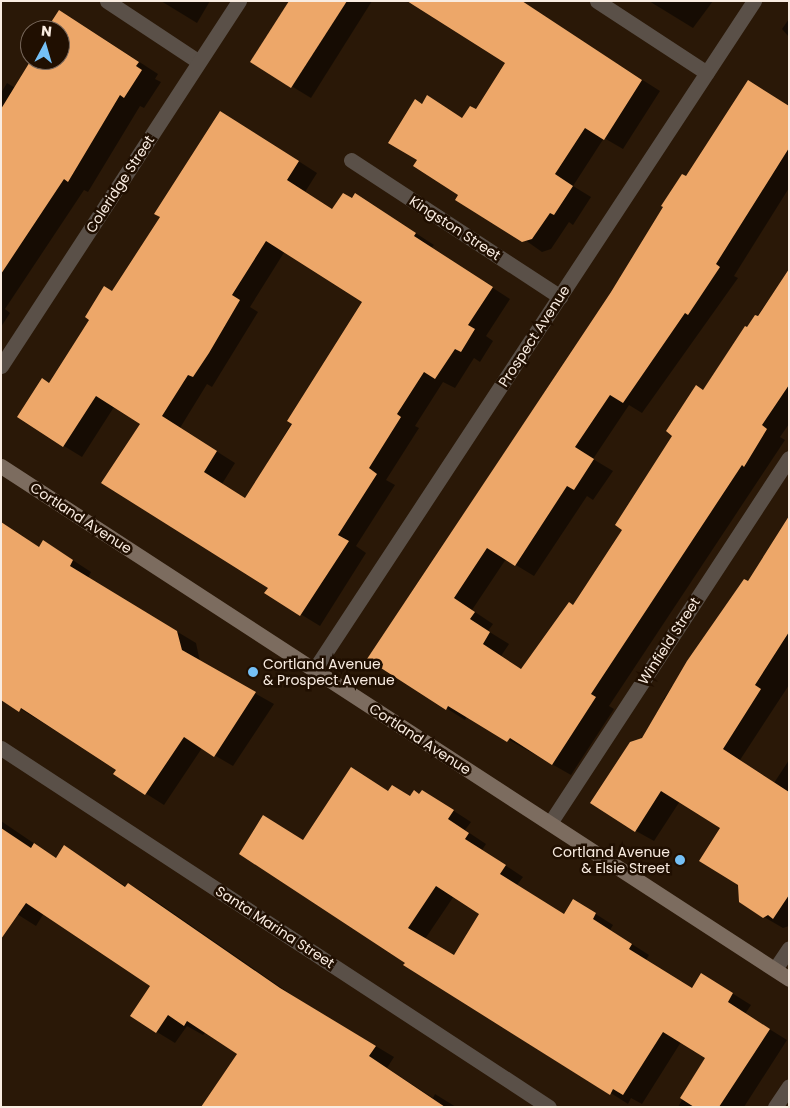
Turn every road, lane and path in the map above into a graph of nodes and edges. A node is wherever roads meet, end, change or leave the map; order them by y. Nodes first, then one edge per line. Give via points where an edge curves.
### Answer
1 (107, 1) edge
2 (239, 1) edge
3 (597, 1) edge
4 (754, 1) edge
5 (200, 62) junction
6 (707, 73) junction
7 (351, 160) dead end
8 (560, 296) junction
9 (1, 366) edge
10 (789, 458) edge
11 (1, 466) edge
12 (314, 670) junction
13 (1, 748) edge
14 (550, 823) junction
15 (789, 948) edge
16 (775, 969) junction
17 (789, 979) edge
18 (789, 1086) edge
19 (549, 1107) edge
20 (775, 1107) edge

1 - 5 street
2 - 5 street, Coleridge Street
3 - 6 street
4 - 6 street, Prospect Avenue
5 - 9 street, Coleridge Street
6 - 8 street, Prospect Avenue
7 - 8 street, Kingston Street
8 - 12 street, Prospect Avenue
10 - 14 street, Winfield Street
11 - 12 street, Cortland Avenue
12 - 14 street, Cortland Avenue
13 - 19 street, Santa Marina Street
14 - 16 street, Cortland Avenue
15 - 16 street
16 - 17 street, Cortland Avenue
18 - 20 street

